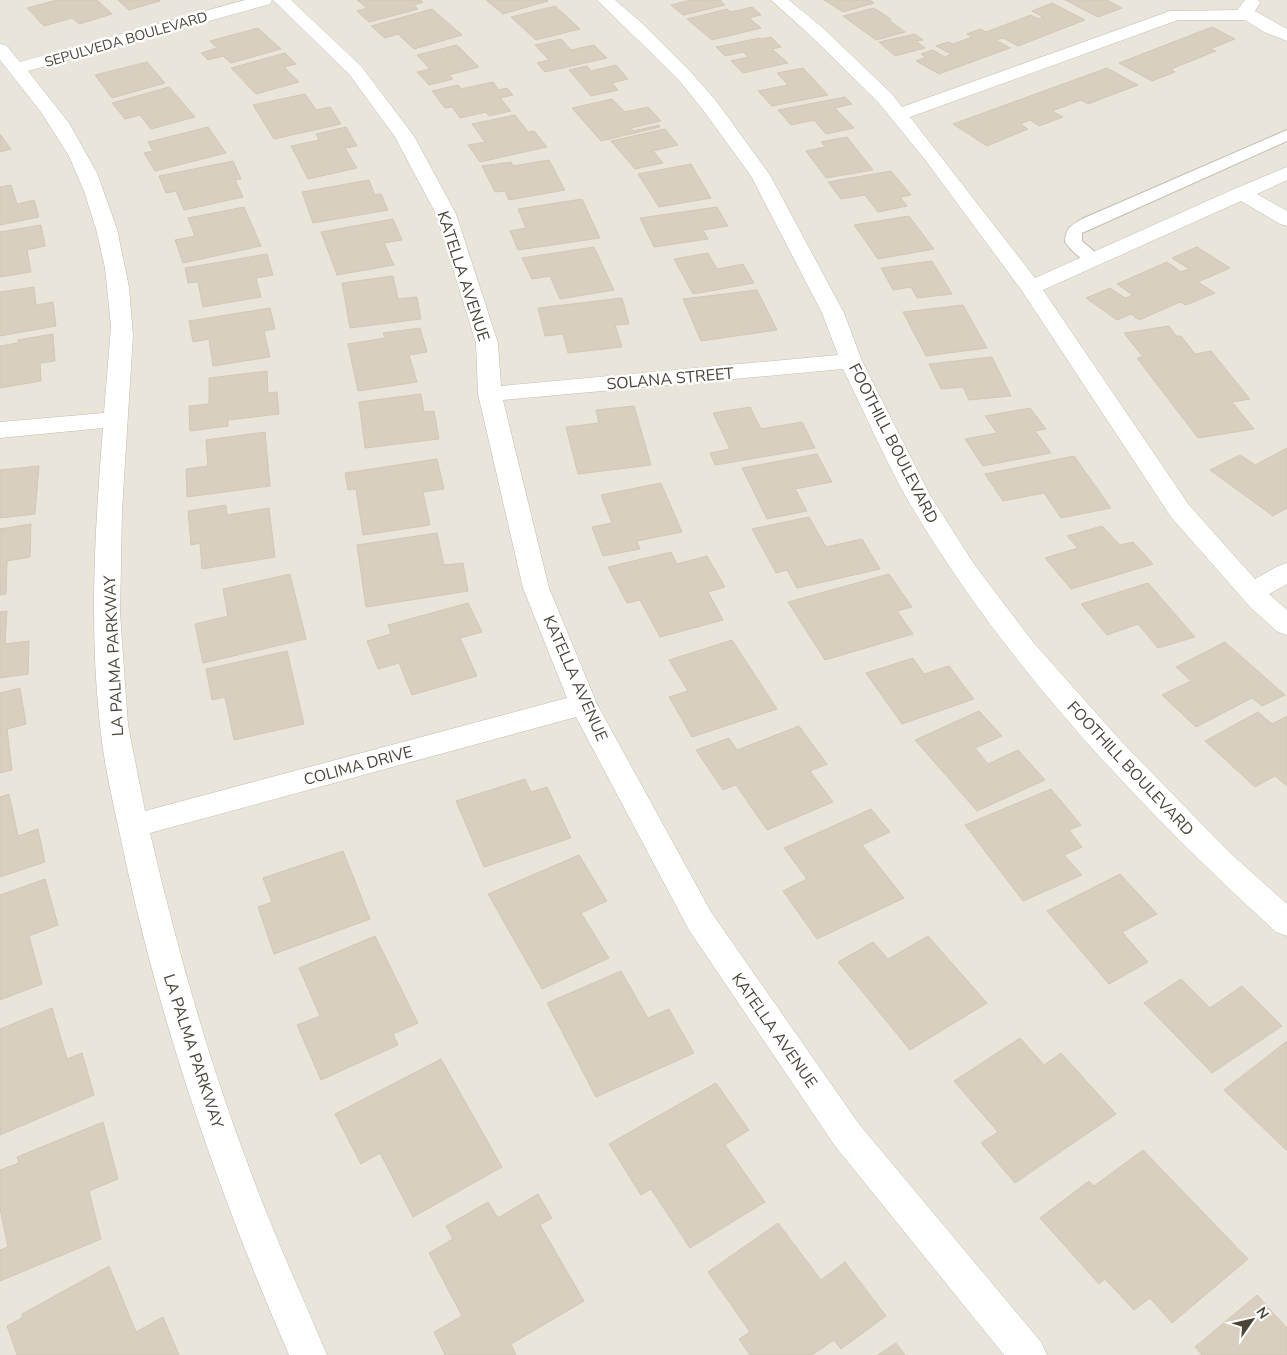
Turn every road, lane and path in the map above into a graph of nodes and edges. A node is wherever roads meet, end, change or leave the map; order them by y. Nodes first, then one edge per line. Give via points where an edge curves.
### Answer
1 (264, 0) edge
2 (281, 0) edge
3 (605, 0) edge
4 (779, 0) edge
5 (1162, 4) dead end
6 (1253, 7) edge
7 (1183, 15) junction
8 (1287, 36) edge
9 (8, 59) edge
10 (898, 115) junction
11 (1287, 135) edge
12 (1287, 173) edge
13 (1241, 194) junction
14 (1287, 220) edge
15 (1094, 260) junction
16 (1031, 288) junction
17 (851, 361) junction
18 (490, 394) junction
19 (115, 419) junction
20 (0, 430) edge
21 (1287, 572) edge
22 (1252, 592) junction
23 (1287, 626) edge
24 (583, 704) junction
25 (133, 826) junction
26 (1287, 923) edge
27 (308, 1355) edge
28 (1028, 1355) edge

1 - 9 street, SEPULVEDA BOULEVARD
2 - 18 street, KATELLA AVENUE via 354,70 404,136 446,214 487,343
3 - 17 street, FOOTHILL BOULEVARD via 684,75 760,175 833,314
4 - 10 street via 817,32 885,98
5 - 7 street
6 - 7 street
6 - 8 street via 1255,21
7 - 10 street via 1162,19
9 - 19 street, LA PALMA PARKWAY via 66,135 86,170 100,207 114,264 122,329
10 - 16 street
11 - 15 lane via 1074,231 1073,242
12 - 13 street
13 - 14 street
13 - 15 street
15 - 16 street
16 - 22 street via 1180,511
17 - 18 street, SOLANA STREET
17 - 26 street, FOOTHILL BOULEVARD via 918,496 965,570 1023,649 1111,749 1218,861
18 - 24 street, KATELLA AVENUE via 536,588
19 - 20 street
19 - 25 street, LA PALMA PARKWAY via 108,551 108,629 115,728
21 - 22 street
22 - 23 street
24 - 25 street, COLIMA DRIVE
24 - 28 street, KATELLA AVENUE via 705,929 847,1135
25 - 27 street, LA PALMA PARKWAY via 150,908 227,1155 280,1295

